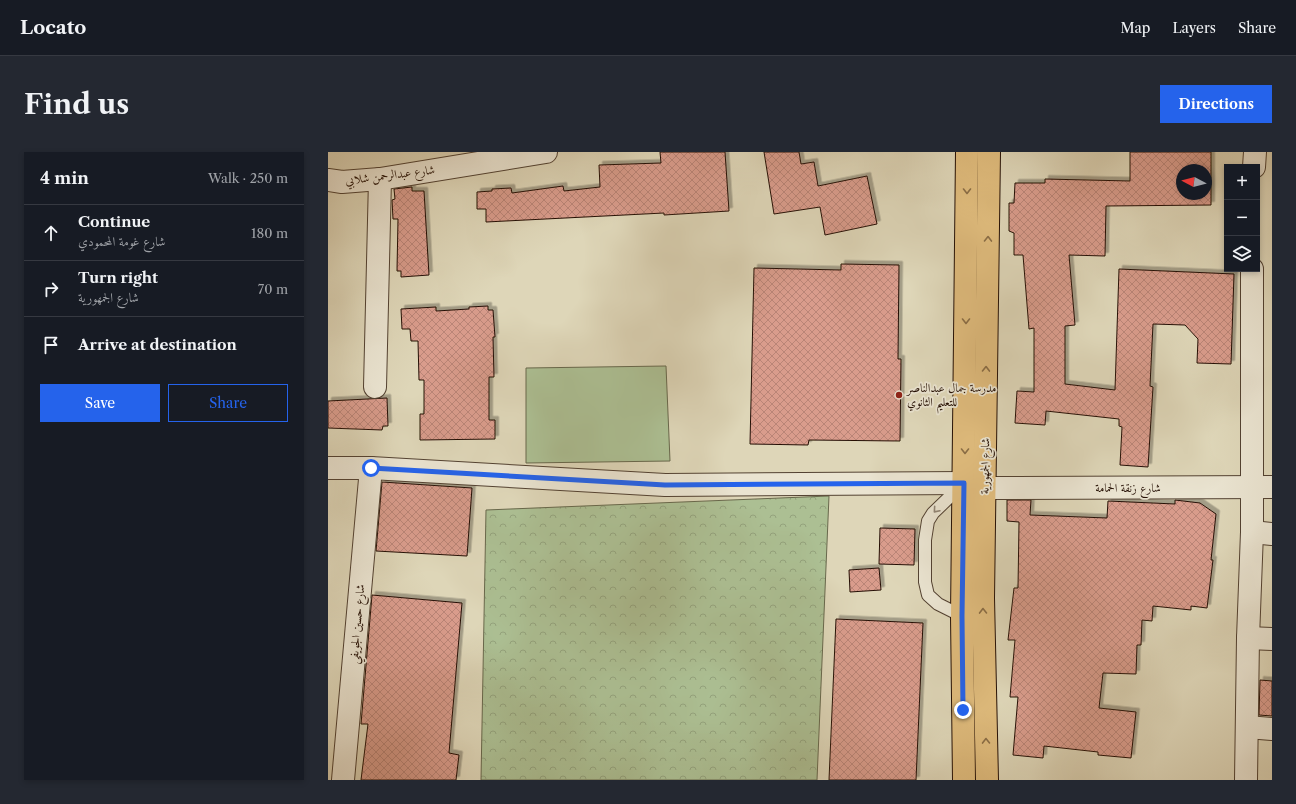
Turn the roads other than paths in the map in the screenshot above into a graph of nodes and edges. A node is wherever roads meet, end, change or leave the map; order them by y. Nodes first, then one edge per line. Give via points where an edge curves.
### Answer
1 (546, 152) edge
2 (967, 152) edge
3 (989, 152) edge
4 (1255, 152) edge
5 (1254, 164) edge
6 (380, 179) junction
7 (328, 180) edge
8 (1252, 272) edge
9 (375, 387) dead end
10 (328, 468) edge
11 (371, 468) junction
12 (974, 486) junction
13 (1262, 487) edge
14 (1262, 533) edge
15 (962, 616) junction
16 (1248, 638) junction
17 (1272, 639) edge
18 (1247, 727) junction
19 (1272, 729) edge
20 (343, 780) edge
21 (964, 780) edge
22 (987, 780) edge
23 (1246, 780) edge

1 - 6 street, شارع عبدالرحمن شلابي
2 -> 12 main road, شارع الجمهورية
12 -> 3 main road, شارع الجمهورية
4 - 5 street
6 - 7 street, شارع عبدالرحمن شلابي via 342,182
6 - 9 street
8 - 13 street
10 - 11 street, شارع زنقة الحمامة
11 - 12 street, شارع زنقة الحمامة via 665,485
11 - 20 street, شارع حسين الجويفي
12 - 13 street, شارع زنقة الحمامة
12 - 15 main road, شارع الجمهورية
12 -> 15 lane via 933,513 928,522 925,540 925,582 928,595 938,604
22 -> 12 main road, شارع الجمهورية via 983,598
13 - 14 street
14 - 16 street
15 - 21 main road, شارع الجمهورية
16 - 17 street
16 - 18 street
18 - 19 street
18 - 23 street

